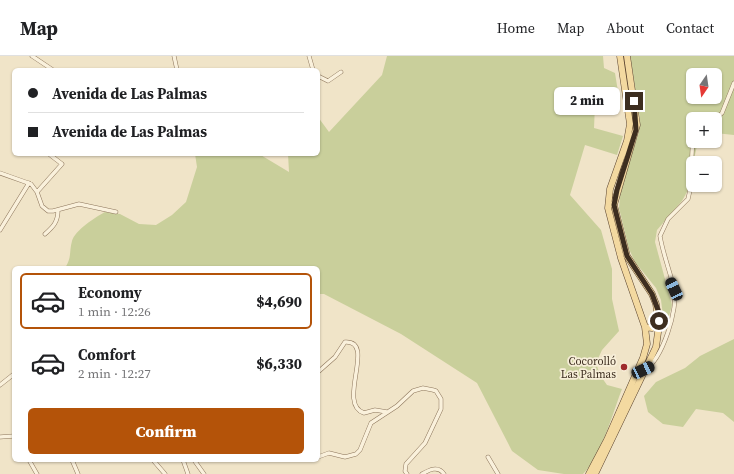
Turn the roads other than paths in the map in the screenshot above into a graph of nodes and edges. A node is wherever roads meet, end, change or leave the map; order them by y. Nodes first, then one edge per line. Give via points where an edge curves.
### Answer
1 (32, 56) edge
2 (174, 56) edge
3 (309, 56) edge
4 (620, 56) edge
5 (627, 56) edge
6 (50, 68) edge
7 (177, 68) edge
8 (312, 68) edge
9 (341, 72) dead end
10 (320, 77) edge
11 (734, 83) edge
12 (722, 113) edge
13 (692, 148) edge
14 (52, 156) edge
15 (0, 173) edge
16 (29, 183) junction
17 (37, 192) junction
18 (58, 210) junction
19 (116, 212) dead end
20 (0, 230) edge
21 (45, 234) dead end
22 (645, 284) junction
23 (632, 289) junction
24 (659, 325) junction
25 (645, 326) junction
26 (320, 370) edge
27 (643, 370) junction
28 (12, 376) edge
29 (0, 385) edge
30 (387, 412) junction
31 (12, 436) edge
32 (0, 438) edge
33 (320, 456) edge
34 (488, 457) dead end
35 (30, 462) edge
36 (73, 462) edge
37 (155, 462) edge
38 (184, 462) edge
39 (195, 462) edge
40 (37, 474) edge
41 (78, 474) edge
42 (165, 474) edge
43 (188, 474) edge
44 (204, 474) edge
45 (407, 474) edge
46 (422, 474) edge
47 (444, 474) edge
48 (498, 474) edge
49 (589, 474) edge
50 (595, 474) edge

1 - 6 street
2 - 7 street
3 - 8 street
4 - 23 main road via 630,124 627,142 610,189 608,204 621,258
5 - 22 main road via 637,125 614,205 627,256
9 - 10 street via 328,81
11 - 12 street
13 - 27 street via 688,199 668,219 660,236 674,289 675,303 658,357 652,366
14 - 17 street via 62,164
15 - 16 street
16 - 17 street
16 - 20 street
17 - 18 street via 45,209
18 - 19 street via 80,204
18 - 21 street via 54,226
22 - 23 main road via 637,283
22 - 24 main road via 656,304
23 - 25 main road
24 - 25 main road via 652,328
24 - 27 main road via 656,347
25 - 49 main road via 647,341 643,358
26 - 30 street via 335,357 342,344 352,342 359,352 354,386 356,409 364,413 376,410
27 - 50 main road
28 - 29 street
30 - 33 street via 371,422 356,454 345,458 329,454
30 - 45 street via 418,389 436,391 441,399 442,409 424,443 406,464
31 - 32 street
34 - 48 street
35 - 40 street
36 - 41 street
37 - 42 street
38 - 43 street
39 - 44 street
46 - 47 street via 437,469

